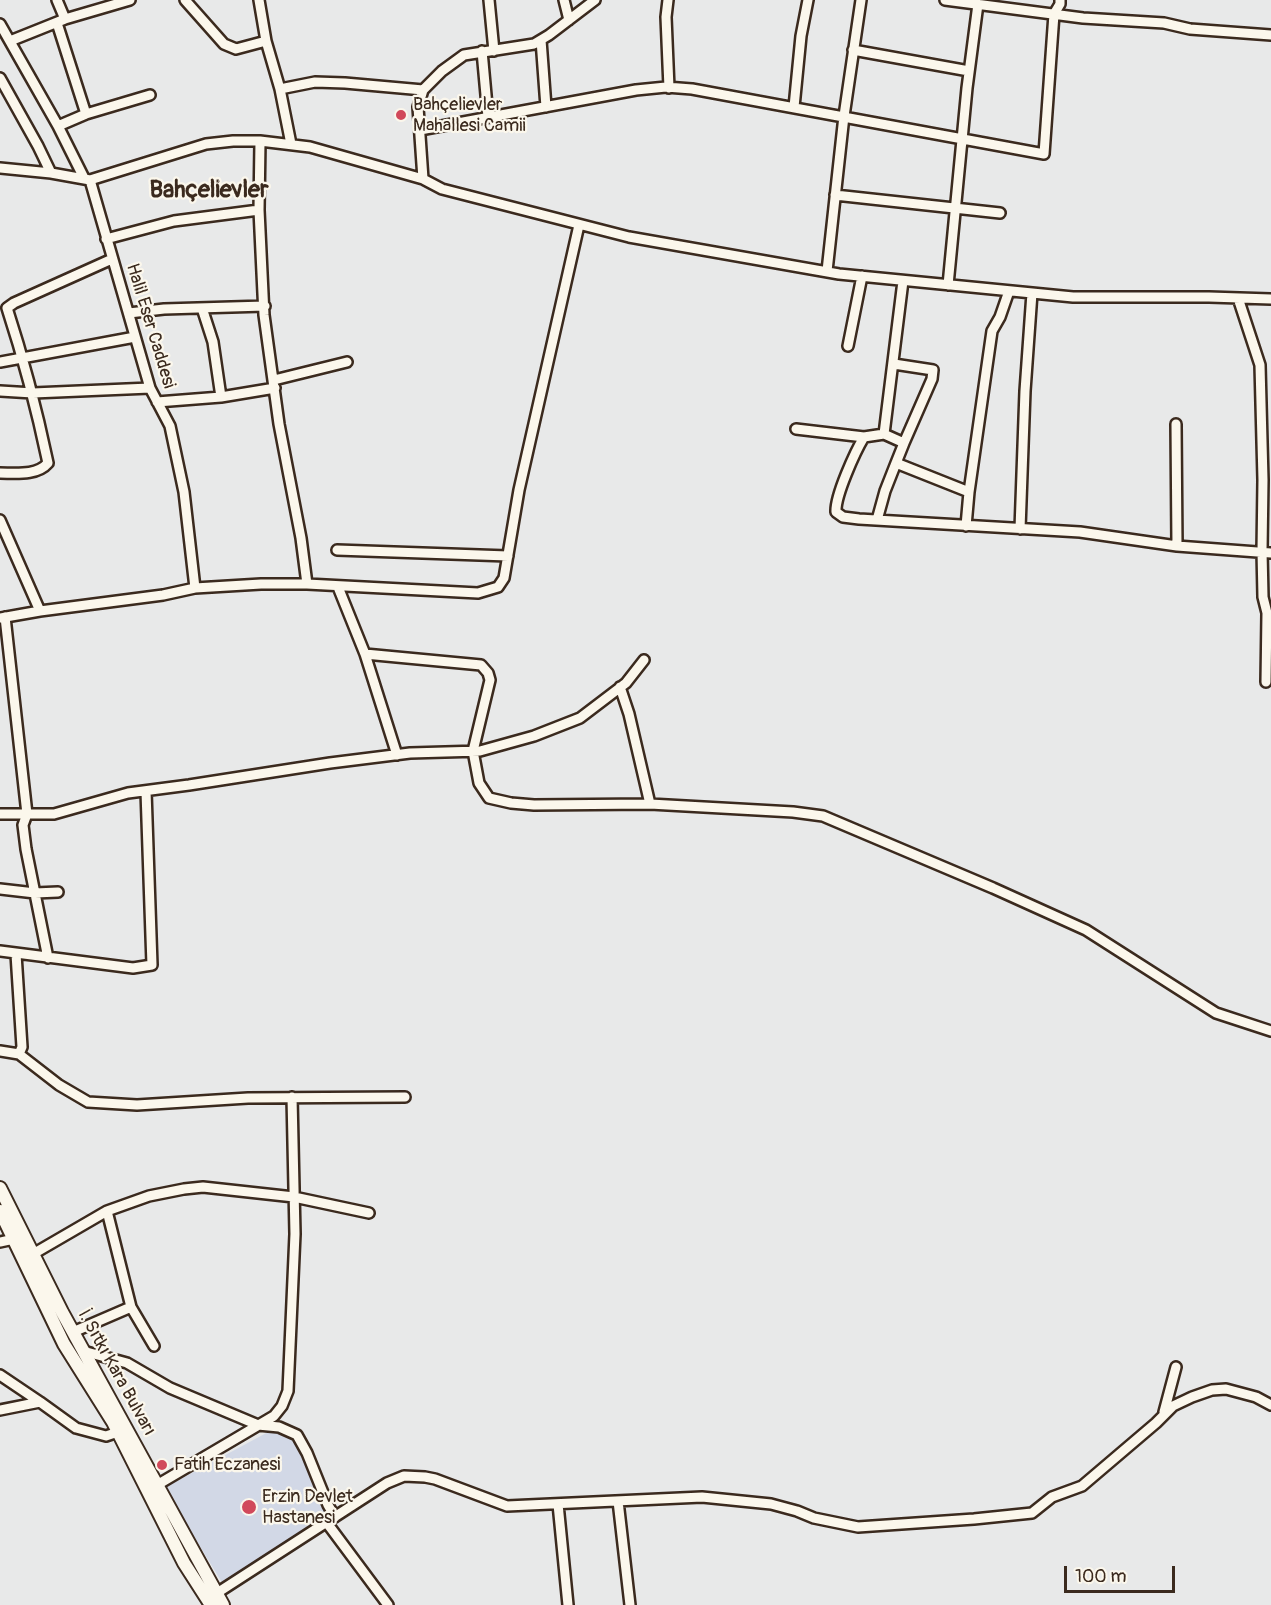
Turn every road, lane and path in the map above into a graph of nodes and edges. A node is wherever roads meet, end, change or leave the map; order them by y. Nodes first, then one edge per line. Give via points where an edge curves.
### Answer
1 (57, 0) edge
2 (130, 0) edge
3 (185, 0) edge
4 (259, 0) edge
5 (489, 0) edge
6 (564, 0) edge
7 (595, 0) edge
8 (668, 0) edge
9 (808, 0) edge
10 (861, 0) edge
11 (945, 0) edge
12 (1060, 0) edge
13 (978, 4) junction
14 (1054, 14) junction
15 (569, 20) junction
16 (61, 21) junction
17 (0, 24) edge
18 (1271, 35) edge
19 (541, 40) junction
20 (10, 41) junction
21 (267, 41) junction
22 (853, 50) junction
23 (482, 51) junction
24 (494, 51) junction
25 (969, 71) junction
26 (0, 78) edge
27 (669, 88) junction
28 (280, 89) junction
29 (423, 90) junction
30 (150, 95) dead end
31 (546, 107) junction
32 (794, 107) junction
33 (86, 114) junction
34 (844, 116) junction
35 (488, 117) junction
36 (58, 126) junction
37 (420, 130) junction
38 (962, 138) junction
39 (260, 141) junction
40 (291, 144) junction
41 (0, 168) edge
42 (51, 173) junction
43 (87, 179) junction
44 (423, 179) junction
45 (836, 195) junction
46 (954, 207) junction
47 (260, 210) junction
48 (1000, 213) dead end
49 (579, 225) junction
50 (106, 239) junction
51 (112, 259) junction
52 (827, 272) junction
53 (862, 276) junction
54 (903, 281) junction
55 (948, 285) junction
56 (1009, 291) junction
57 (1032, 293) junction
58 (1238, 298) junction
59 (1271, 299) edge
60 (265, 306) junction
61 (202, 308) junction
62 (3, 310) edge
63 (129, 313) junction
64 (135, 337) junction
65 (848, 346) dead end
66 (23, 358) junction
67 (0, 362) edge
68 (347, 362) dead end
69 (894, 364) junction
70 (274, 384) junction
71 (150, 388) junction
72 (0, 392) edge
73 (33, 393) junction
74 (220, 398) junction
75 (157, 402) junction
76 (1176, 424) dead end
77 (796, 429) dead end
78 (884, 434) junction
79 (864, 437) junction
80 (904, 443) junction
81 (896, 463) junction
82 (0, 473) edge
83 (969, 492) junction
84 (0, 520) edge
85 (877, 520) junction
86 (966, 526) junction
87 (1020, 529) junction
88 (1177, 546) junction
89 (338, 550) dead end
90 (1266, 552) edge
91 (508, 556) junction
92 (307, 585) junction
93 (338, 587) junction
94 (195, 588) junction
95 (40, 611) junction
96 (1269, 614) edge
97 (2, 618) edge
98 (365, 654) junction
99 (644, 660) dead end
100 (1266, 682) dead end
101 (620, 687) junction
102 (473, 752) junction
103 (397, 755) junction
104 (146, 790) junction
105 (650, 804) junction
106 (0, 814) edge
107 (27, 814) junction
108 (0, 889) edge
109 (58, 892) dead end
110 (35, 893) junction
111 (0, 951) edge
112 (16, 954) junction
113 (48, 958) junction
114 (1271, 1032) edge
115 (0, 1051) edge
116 (19, 1054) junction
117 (405, 1097) dead end
118 (292, 1098) junction
119 (0, 1188) edge
120 (294, 1197) junction
121 (0, 1211) edge
122 (107, 1211) junction
123 (369, 1213) dead end
124 (14, 1239) junction
125 (0, 1242) edge
126 (33, 1254) junction
127 (132, 1307) junction
128 (73, 1332) junction
129 (154, 1346) dead end
130 (83, 1351) junction
131 (1176, 1367) dead end
132 (0, 1376) edge
133 (40, 1402) junction
134 (1271, 1405) edge
135 (0, 1410) edge
136 (1163, 1415) junction
137 (258, 1425) junction
138 (122, 1430) junction
139 (157, 1485) junction
140 (618, 1501) junction
141 (558, 1504) junction
142 (331, 1520) junction
143 (214, 1599) edge
144 (223, 1605) edge
145 (388, 1605) edge
146 (568, 1605) edge
147 (630, 1605) edge

1 - 16 street
2 - 16 street
3 - 21 street via 224,44 236,49
4 - 21 street
5 - 24 street
6 - 15 street
7 - 15 street
8 - 27 street
9 - 32 street
10 - 22 street
11 - 13 street
12 - 14 street
13 - 14 street
13 - 25 street
14 - 18 street
14 - 38 street via 1044,154
15 - 19 street
16 - 20 street
16 - 33 street
17 - 20 street, Halil Eser Caddesi
19 - 24 street
19 - 31 street
20 - 36 street, Halil Eser Caddesi
21 - 28 street
22 - 25 street
22 - 34 street
23 - 24 street
23 - 29 street via 464,55
23 - 35 street
25 - 38 street
26 - 42 street
27 - 31 street via 636,90
27 - 32 street via 692,88
28 - 29 street via 315,82
28 - 40 street
29 - 37 street via 418,107
30 - 33 street
31 - 35 street
32 - 34 street
33 - 36 street
34 - 38 street
34 - 45 street
35 - 37 street
36 - 43 street, Halil Eser Caddesi
37 - 44 street
38 - 46 street
39 - 40 street
39 - 43 street via 206,144
39 - 47 street
40 - 44 street
41 - 42 street
42 - 43 street
43 - 50 street, Halil Eser Caddesi
44 - 49 street via 442,189
45 - 46 street
45 - 52 street
46 - 48 street
46 - 55 street
47 - 50 street via 174,221
47 - 60 street
49 - 52 street
49 - 91 street via 519,489
50 - 51 street, Halil Eser Caddesi
51 - 62 street
51 - 63 street, Halil Eser Caddesi
52 - 53 street
53 - 54 street
53 - 65 street
54 - 55 street
54 - 69 street
55 - 56 street
56 - 57 street
56 - 83 street via 992,331
57 - 58 street via 1073,297
57 - 87 street
58 - 59 street
58 - 90 street via 1260,365
60 - 61 street
60 - 70 street
61 - 63 street
61 - 74 street via 213,342
62 - 66 street
63 - 64 street, Halil Eser Caddesi
64 - 66 street
64 - 71 street, Halil Eser Caddesi
66 - 67 street
66 - 73 street
68 - 70 street
69 - 78 street
69 - 80 street via 933,370
70 - 74 street
70 - 92 street
71 - 73 street
71 - 75 street, Halil Eser Caddesi
72 - 73 street
73 - 82 street via 48,463 33,472
74 - 75 street
75 - 94 street, Halil Eser Caddesi via 170,426 184,492
76 - 88 street
77 - 79 street
78 - 79 street
78 - 80 street
79 - 85 street via 836,501 836,512 843,517
80 - 81 street
81 - 83 street
81 - 85 street
83 - 86 street
84 - 95 street
85 - 86 street
86 - 87 street
87 - 88 street via 1080,532
88 - 90 street
89 - 91 street
90 - 96 street via 1263,597
91 - 93 street via 498,587 478,593
92 - 93 street
92 - 94 street
93 - 98 street
94 - 95 street
95 - 97 street
96 - 100 street
97 - 107 street
98 - 102 street via 481,665 490,680
98 - 103 street
99 - 101 street
101 - 102 street via 580,718 534,736
101 - 105 street
102 - 103 street
102 - 105 street via 478,783 489,798 534,805
103 - 104 street
104 - 107 street via 54,814
104 - 113 street via 152,965 134,968
105 - 114 street via 823,816 1086,930 1216,1013
106 - 107 street
107 - 110 street via 23,825
108 - 110 street
109 - 110 street
110 - 113 street
111 - 112 street
112 - 113 street
112 - 116 street via 22,1047
115 - 116 street
116 - 118 street via 58,1085 88,1102 137,1105
117 - 118 street
118 - 120 street
119 - 126 main road, İ. Sıtkı Kara Bulvarı
120 - 122 street via 184,1188
120 - 123 street
120 - 137 street via 288,1391 274,1416
121 - 124 main road, İ. Sıtkı Kara Bulvarı
122 - 126 street
122 - 127 street
124 - 125 street
124 - 138 main road, İ. Sıtkı Kara Bulvarı via 64,1344
126 - 128 main road, İ. Sıtkı Kara Bulvarı
127 - 128 street
127 - 129 street
128 - 130 main road, İ. Sıtkı Kara Bulvarı
130 - 137 street via 127,1363 170,1388
130 - 138 main road, İ. Sıtkı Kara Bulvarı
131 - 136 street
132 - 133 street
133 - 135 street
133 - 138 street via 76,1428 106,1436
134 - 136 street via 1241,1392 1212,1390 1173,1406
136 - 140 street via 1082,1486 1052,1497 1032,1513 858,1527 771,1504 702,1497
137 - 139 street
137 - 142 street via 279,1427 297,1435
138 - 139 main road, İ. Sıtkı Kara Bulvarı
138 - 143 main road, İ. Sıtkı Kara Bulvarı via 184,1563
139 - 143 main road, İ. Sıtkı Kara Bulvarı
140 - 141 street
140 - 147 street
141 - 142 street via 507,1506 435,1479 404,1476
141 - 146 street
142 - 143 street
142 - 145 street
143 - 144 main road, İ. Sıtkı Kara Bulvarı

